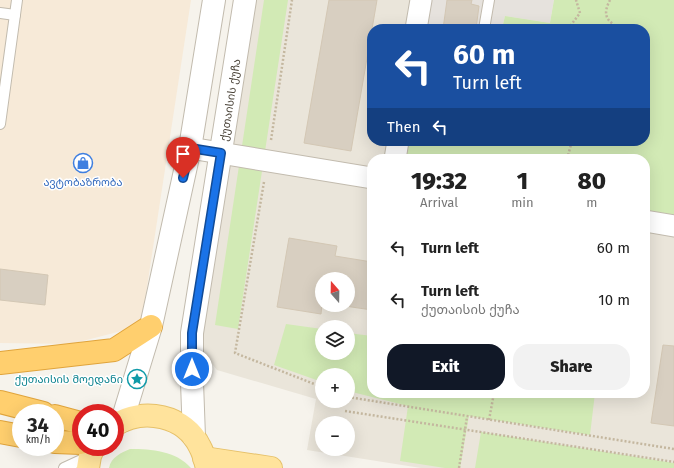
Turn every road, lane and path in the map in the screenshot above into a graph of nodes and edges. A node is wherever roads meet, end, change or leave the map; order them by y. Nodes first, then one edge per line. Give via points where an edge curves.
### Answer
1 (18, 0) edge
2 (214, 0) edge
3 (245, 0) edge
4 (292, 0) edge
5 (421, 0) edge
6 (489, 0) edge
7 (576, 0) edge
8 (610, 0) edge
9 (0, 13) edge
10 (15, 15) junction
11 (417, 24) edge
12 (485, 24) edge
13 (572, 24) edge
14 (614, 24) edge
15 (3, 78) edge
16 (0, 124) edge
17 (190, 148) junction
18 (221, 153) junction
19 (268, 161) junction
20 (367, 177) edge
21 (650, 222) edge
22 (674, 226) edge
23 (151, 326) junction
24 (0, 363) edge
25 (315, 384) edge
26 (355, 398) edge
27 (493, 398) edge
28 (0, 402) edge
29 (12, 405) edge
30 (124, 408) edge
31 (345, 411) dead end
32 (467, 417) junction
33 (489, 420) junction
34 (124, 421) edge
35 (465, 429) junction
36 (0, 432) edge
37 (12, 434) edge
38 (194, 437) junction
39 (674, 449) edge
40 (85, 456) edge
41 (674, 462) edge
42 (206, 463) edge
43 (64, 468) edge
44 (271, 468) edge
45 (459, 468) edge

1 - 10 lane
2 - 17 street
3 - 18 street, ქუთაისის ქუჩა
4 - 19 path
5 - 11 street
6 - 12 lane
7 - 13 path via 580,13
8 - 14 path via 606,8 608,19
9 - 10 lane
10 - 15 lane
15 - 16 lane
17 - 18 street
17 - 23 street
18 - 19 street
18 - 38 street, ქუთაისის ქუჩა via 192,333
19 - 20 street
19 - 25 path via 234,353
21 - 22 street
23 - 24 highway via 114,350
23 - 30 street
26 - 32 path
27 - 33 path
28 - 29 highway
31 - 35 path
32 - 33 path
32 - 35 path
33 - 39 path
34 - 38 main road via 135,416 161,417 179,424
35 - 41 path
35 - 45 path
36 - 37 highway
38 - 42 main road
40 - 43 lane
42 - 44 main road

